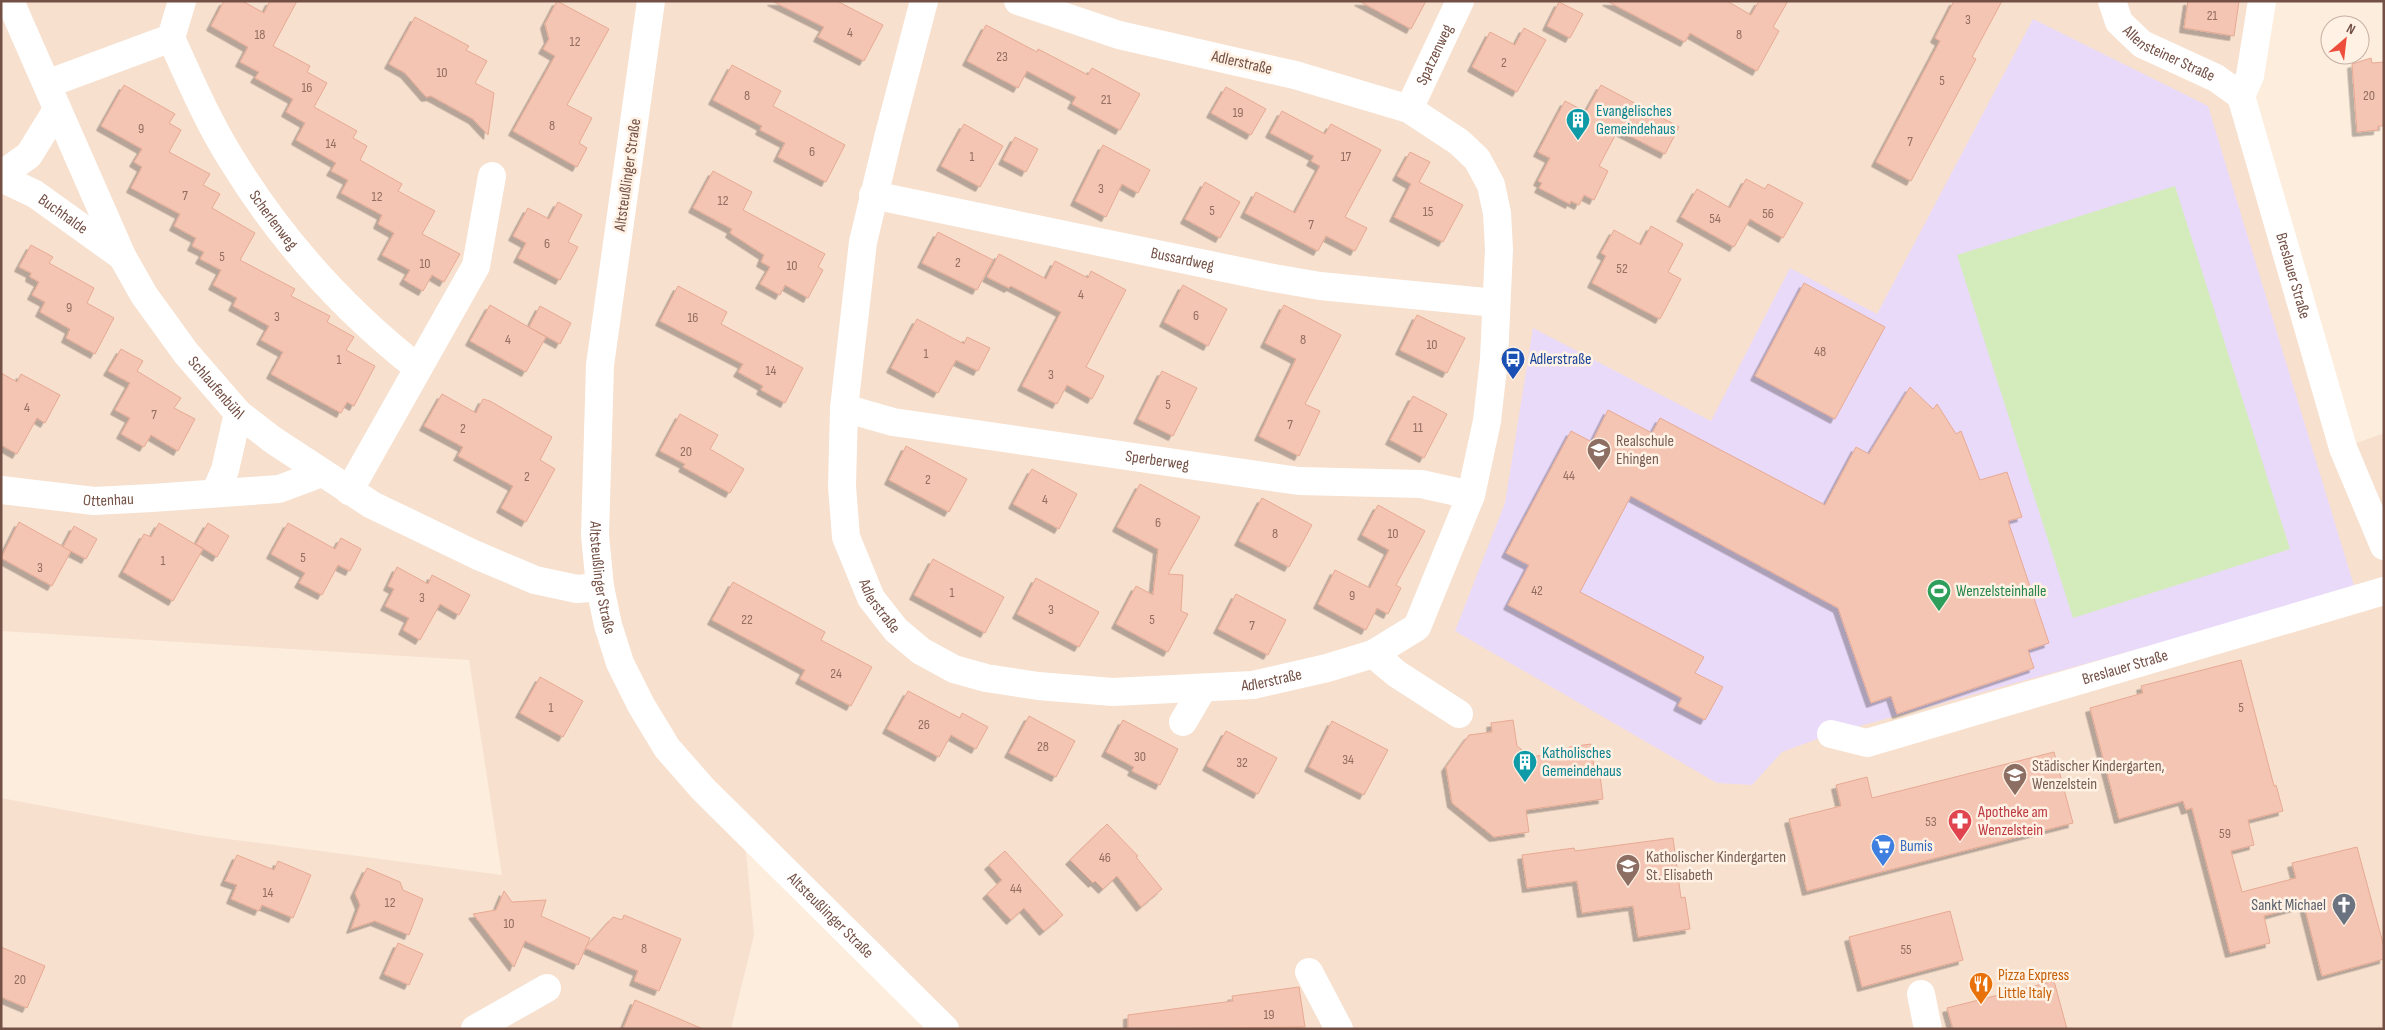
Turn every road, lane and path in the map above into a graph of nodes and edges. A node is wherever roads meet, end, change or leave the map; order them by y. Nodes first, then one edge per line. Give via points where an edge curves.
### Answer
1 (10, 1) edge
2 (182, 1) edge
3 (652, 1) edge
4 (924, 1) edge
5 (1460, 1) edge
6 (2112, 1) edge
7 (2262, 1) edge
8 (1027, 3) edge
9 (171, 38) junction
10 (47, 84) junction
11 (2240, 96) junction
12 (1409, 109) junction
13 (56, 111) junction
14 (492, 176) dead end
15 (1, 177) edge
16 (873, 195) junction
17 (122, 256) junction
18 (1496, 303) junction
19 (418, 368) junction
20 (844, 408) junction
21 (238, 413) junction
22 (322, 474) junction
23 (1, 490) edge
24 (349, 491) junction
25 (215, 493) junction
26 (1471, 495) junction
27 (2384, 546) edge
28 (600, 587) junction
29 (2384, 591) edge
30 (1373, 654) junction
31 (1203, 688) junction
32 (1459, 714) dead end
33 (1183, 722) dead end
34 (1831, 734) dead end
35 (1309, 972) dead end
36 (547, 988) dead end
37 (1921, 994) dead end
38 (475, 1029) edge
39 (945, 1029) edge
40 (1339, 1029) edge
41 (1928, 1029) edge

1 - 10 street, Schlaufenbühl
2 - 9 street
3 - 28 street, Altsteußlinger Straße via 600,365 595,535
4 - 16 street, Adlerstraße
5 - 12 street, Spatzenweg
6 - 11 street, Allensteiner Straße via 2119,22 2142,44 2216,78
7 - 11 street via 2250,76
8 - 12 street, Adlerstraße via 1118,35 1295,75
9 - 10 street
9 - 19 street, Scherlenweg via 232,160 274,222 343,303
10 - 13 street, Schlaufenbühl
11 - 27 street, Breslauer Straße via 2343,448
12 - 18 street, Adlerstraße via 1459,142 1477,159 1491,185 1499,249
13 - 15 street via 29,156
13 - 17 street, Schlaufenbühl
14 - 19 street via 476,266
15 - 17 street, Buchhalde via 35,194
16 - 18 street, Bussardweg via 1277,279
16 - 20 street, Adlerstraße via 863,242
17 - 21 street, Schlaufenbühl via 144,295 186,353
18 - 26 street, Adlerstraße via 1491,393
19 - 24 street
20 - 26 street, Sperberweg via 893,422 1299,481 1421,484
20 - 31 street, Adlerstraße via 842,486 846,537 870,598 896,630 921,651 954,669 1007,682 1113,692
21 - 22 street, Schlaufenbühl
21 - 25 street via 225,470
22 - 24 street, Schlaufenbühl
22 - 25 street, Ottenhau via 279,489
23 - 25 street, Ottenhau via 94,500
24 - 28 street, Schlaufenbühl via 376,508 535,580 577,589
26 - 30 street, Adlerstraße via 1417,627
28 - 39 street, Altsteußlinger Straße via 620,662 667,748 703,789
29 - 34 street, Breslauer Straße via 1867,743
30 - 31 street, Adlerstraße via 1253,686
30 - 32 street via 1397,674
31 - 33 street
35 - 40 street
36 - 38 street
37 - 41 street

